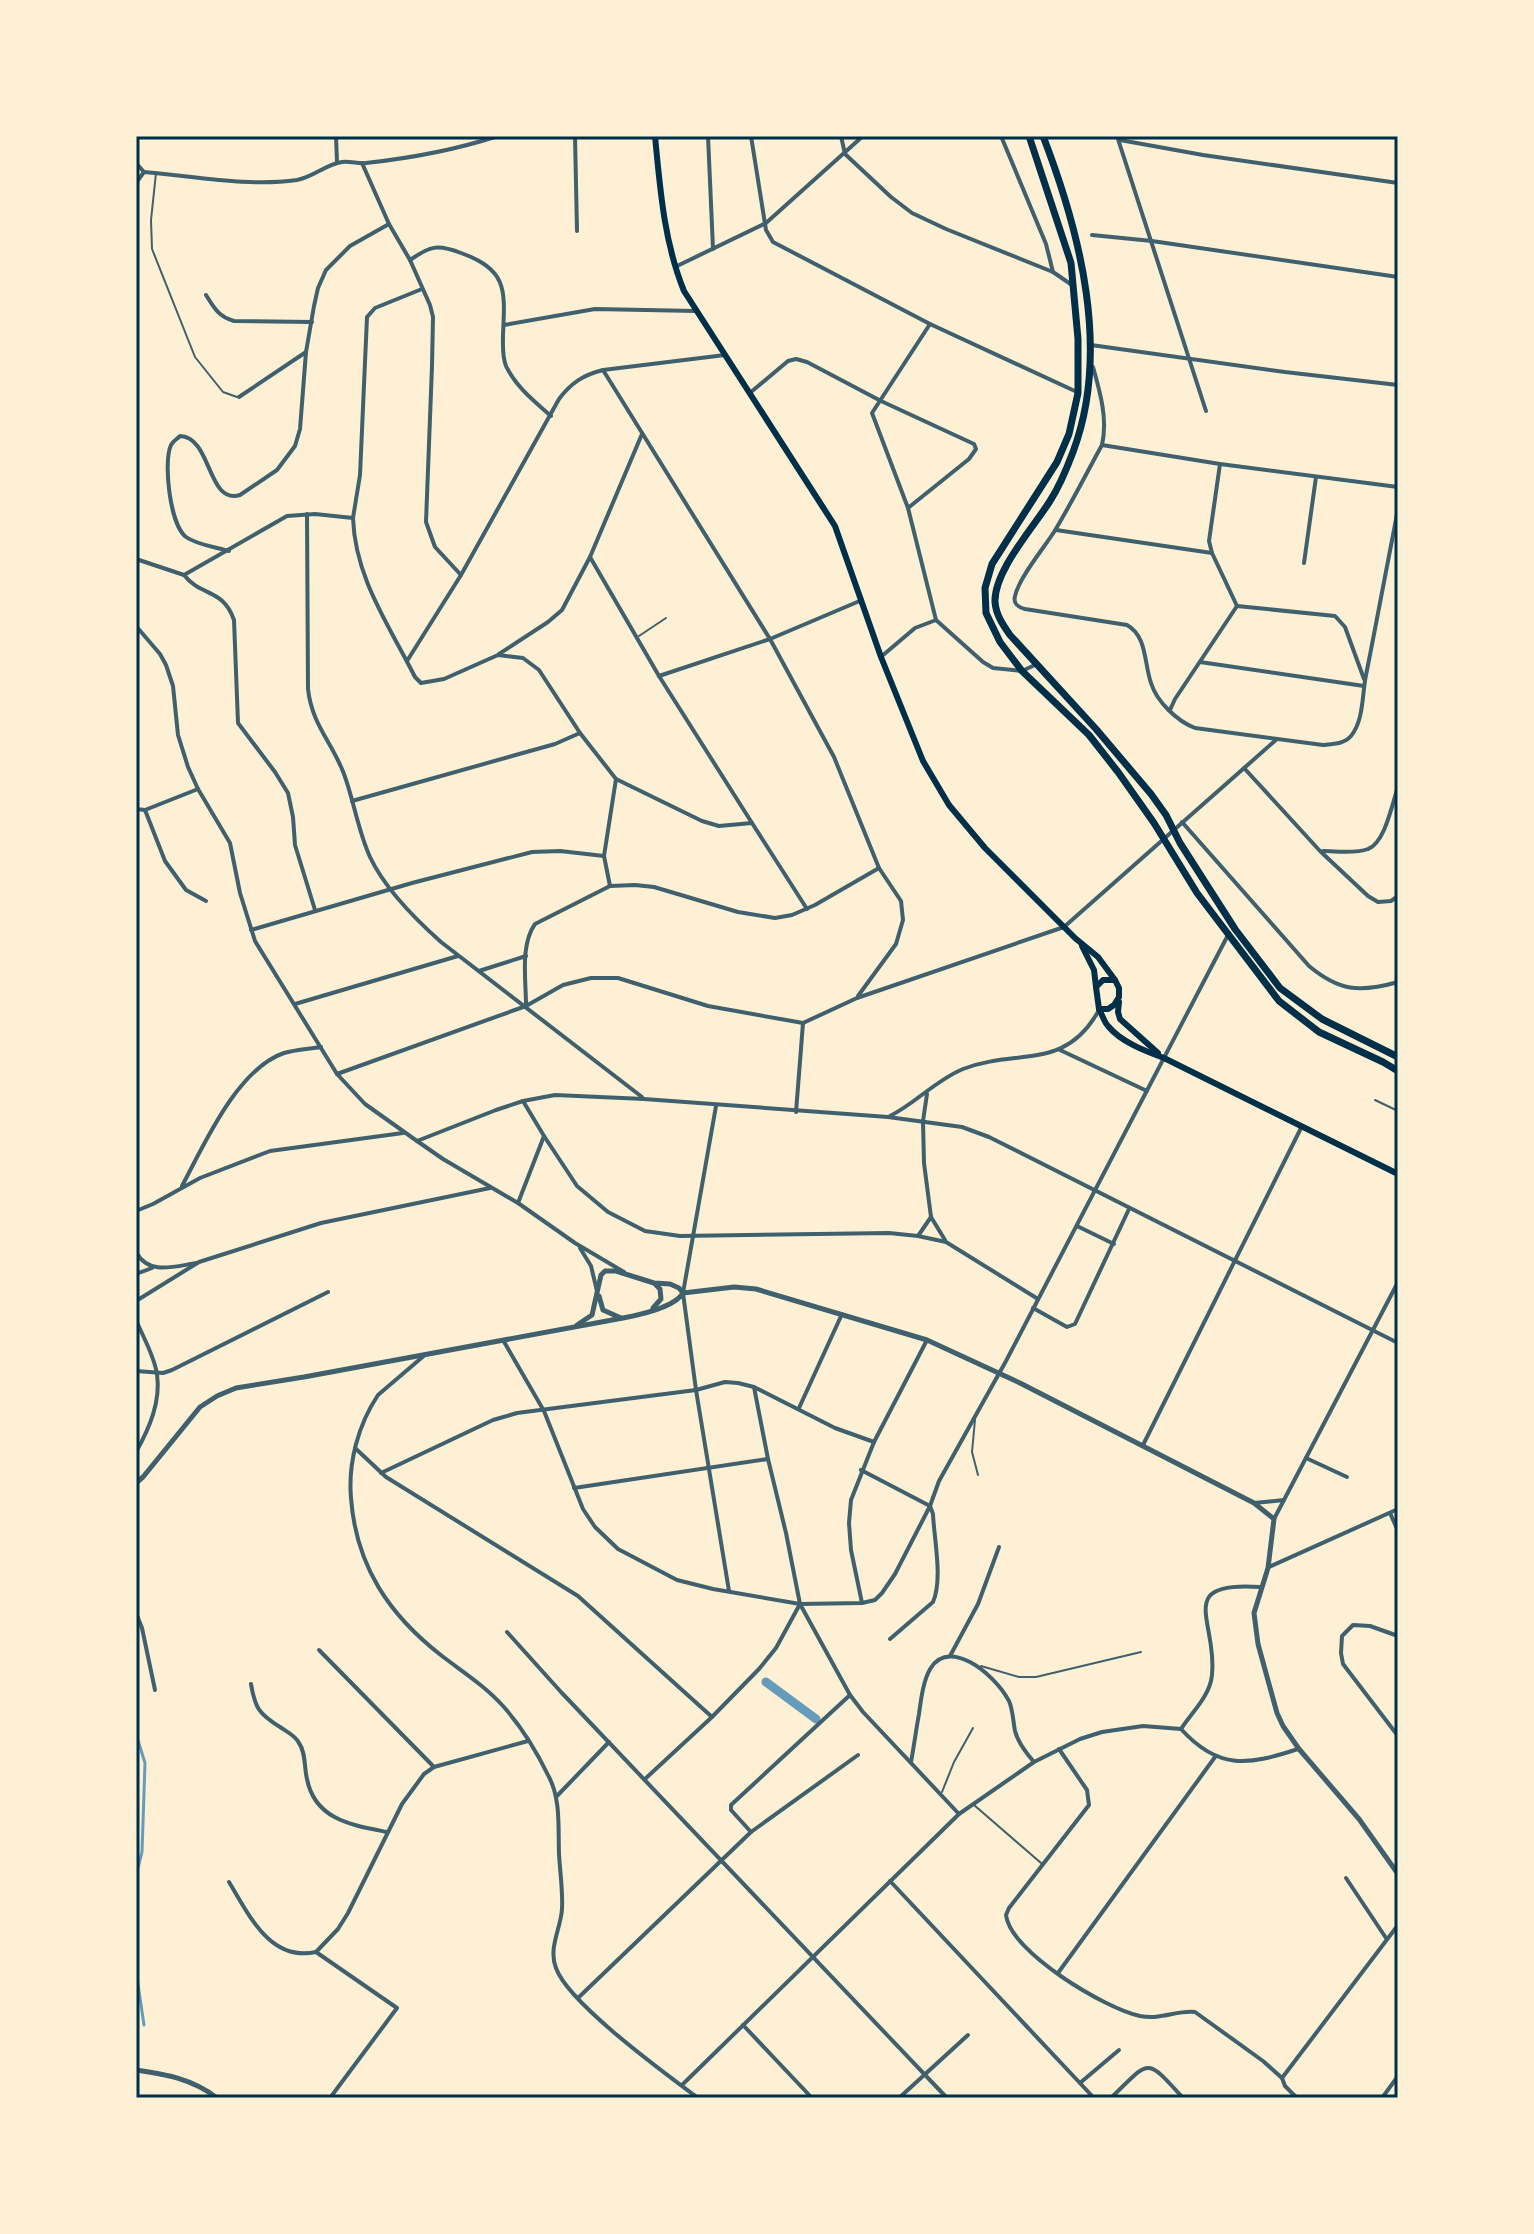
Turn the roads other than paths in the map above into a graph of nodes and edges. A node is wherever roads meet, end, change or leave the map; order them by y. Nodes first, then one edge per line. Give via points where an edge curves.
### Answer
1 (336, 136) edge
2 (498, 136) edge
3 (575, 136) edge
4 (655, 136) edge
5 (708, 136) edge
6 (751, 136) edge
7 (841, 136) edge
8 (863, 136) edge
9 (1001, 136) edge
10 (1029, 136) edge
11 (1043, 136) edge
12 (1118, 138) edge
13 (845, 154) junction
14 (136, 163) edge
15 (337, 163) junction
16 (362, 163) junction
17 (144, 172) junction
18 (156, 173) junction
19 (136, 183) edge
20 (1398, 183) edge
21 (766, 223) junction
22 (389, 224) junction
23 (577, 231) dead end
24 (1092, 235) dead end
25 (1152, 241) junction
26 (713, 249) junction
27 (410, 260) junction
28 (675, 267) junction
29 (1053, 272) junction
30 (1398, 277) edge
31 (1072, 285) junction
32 (423, 289) junction
33 (206, 295) dead end
34 (696, 311) junction
35 (312, 322) junction
36 (930, 324) junction
37 (504, 325) junction
38 (1090, 345) junction
39 (306, 352) junction
40 (725, 355) junction
41 (1190, 359) junction
42 (1092, 364) junction
43 (603, 370) junction
44 (1398, 385) edge
45 (751, 392) junction
46 (1078, 393) junction
47 (239, 397) joint
48 (881, 401) junction
49 (1206, 411) dead end
50 (551, 416) junction
51 (642, 434) junction
52 (1102, 445) junction
53 (1220, 464) junction
54 (1316, 477) junction
55 (1398, 487) edge
56 (908, 508) junction
57 (1398, 509) edge
58 (307, 514) junction
59 (353, 518) junction
60 (1055, 530) junction
61 (229, 551) junction
62 (1212, 553) junction
63 (590, 557) junction
64 (136, 559) edge
65 (1304, 563) dead end
66 (184, 575) junction
67 (461, 575) junction
68 (862, 600) junction
69 (1237, 606) junction
70 (666, 618) dead end
71 (936, 620) junction
72 (136, 626) edge
73 (638, 637) junction
74 (770, 639) junction
75 (498, 655) junction
76 (881, 657) junction
77 (407, 661) junction
78 (1200, 662) junction
79 (1037, 664) junction
80 (1022, 671) junction
81 (659, 676) junction
82 (1364, 684) junction
83 (1170, 710) junction
84 (580, 733) junction
85 (1277, 739) junction
86 (1244, 768) junction
87 (616, 779) junction
88 (1398, 787) edge
89 (198, 789) junction
90 (352, 801) junction
91 (136, 809) edge
92 (145, 810) junction
93 (1182, 822) junction
94 (752, 823) junction
95 (1173, 829) junction
96 (1164, 838) junction
97 (1320, 851) junction
98 (604, 856) junction
99 (879, 868) junction
100 (610, 886) junction
101 (391, 889) junction
102 (1398, 896) edge
103 (206, 901) dead end
104 (807, 909) junction
105 (315, 910) junction
106 (1064, 927) junction
107 (1235, 929) junction
108 (251, 930) junction
109 (1228, 935) junction
110 (1080, 942) junction
111 (458, 956) junction
112 (526, 956) junction
113 (478, 972) junction
114 (1115, 980) junction
115 (1398, 982) edge
116 (1096, 987) junction
117 (1119, 997) junction
118 (857, 998) junction
119 (295, 1004) junction
120 (526, 1006) junction
121 (1099, 1009) junction
122 (803, 1023) junction
123 (321, 1047) junction
124 (1060, 1050) junction
125 (1398, 1057) edge
126 (1164, 1058) junction
127 (1398, 1071) edge
128 (337, 1074) junction
129 (927, 1091) junction
130 (1147, 1091) junction
131 (644, 1099) junction
132 (1375, 1100) dead end
133 (523, 1101) junction
134 (716, 1106) junction
135 (1398, 1111) edge
136 (796, 1112) junction
137 (888, 1117) junction
138 (923, 1121) junction
139 (1302, 1126) junction
140 (405, 1132) junction
141 (544, 1136) junction
142 (417, 1141) junction
143 (1398, 1174) edge
144 (493, 1188) junction
145 (180, 1189) junction
146 (1095, 1191) junction
147 (518, 1203) junction
148 (1129, 1209) junction
149 (136, 1211) edge
150 (931, 1217) junction
151 (1077, 1226) junction
152 (693, 1236) junction
153 (918, 1236) junction
154 (946, 1242) junction
155 (575, 1243) junction
156 (1114, 1244) junction
157 (136, 1252) edge
158 (1234, 1260) junction
159 (199, 1262) junction
160 (154, 1267) junction
161 (136, 1274) edge
162 (630, 1275) junction
163 (1398, 1282) edge
164 (654, 1283) junction
165 (328, 1292) dead end
166 (597, 1292) junction
167 (683, 1293) junction
168 (1038, 1299) junction
169 (136, 1301) edge
170 (1033, 1308) junction
171 (652, 1309) junction
172 (842, 1314) junction
173 (623, 1318) junction
174 (136, 1320) edge
175 (573, 1327) junction
176 (1374, 1331) junction
177 (503, 1340) junction
178 (927, 1340) junction
179 (1398, 1343) edge
180 (428, 1353) junction
181 (136, 1371) edge
182 (157, 1373) junction
183 (998, 1373) junction
184 (754, 1387) junction
185 (696, 1390) junction
186 (799, 1408) junction
187 (544, 1411) junction
188 (975, 1415) junction
189 (874, 1442) junction
190 (1143, 1445) junction
191 (355, 1448) junction
192 (136, 1452) edge
193 (1306, 1458) junction
194 (768, 1459) junction
195 (709, 1469) junction
196 (861, 1470) junction
197 (381, 1473) junction
198 (978, 1475) dead end
199 (1347, 1477) dead end
200 (136, 1483) edge
201 (574, 1488) junction
202 (1284, 1500) junction
203 (1254, 1503) junction
204 (930, 1506) junction
205 (1398, 1509) edge
206 (1390, 1513) junction
207 (1274, 1519) junction
208 (1398, 1531) edge
209 (999, 1547) dead end
210 (1268, 1568) junction
211 (1260, 1587) junction
212 (729, 1591) junction
213 (862, 1603) junction
214 (800, 1604) junction
215 (136, 1613) edge
216 (507, 1632) dead end
217 (1398, 1636) edge
218 (890, 1639) dead end
219 (319, 1650) dead end
220 (1141, 1652) dead end
221 (950, 1656) junction
222 (976, 1666) junction
223 (251, 1684) dead end
224 (155, 1690) dead end
225 (850, 1695) junction
226 (712, 1717) junction
227 (973, 1728) dead end
228 (1181, 1729) junction
229 (1398, 1736) edge
230 (528, 1741) junction
231 (609, 1742) junction
232 (1059, 1749) junction
233 (1299, 1749) junction
234 (858, 1755) dead end
235 (1215, 1757) junction
236 (911, 1762) junction
237 (1034, 1762) junction
238 (434, 1767) junction
239 (645, 1779) junction
240 (940, 1795) junction
241 (556, 1797) junction
242 (974, 1805) junction
243 (959, 1814) junction
244 (387, 1832) junction
245 (751, 1832) junction
246 (722, 1861) junction
247 (1042, 1863) junction
248 (1398, 1874) edge
249 (1346, 1878) dead end
250 (890, 1881) junction
251 (229, 1882) dead end
252 (1398, 1925) edge
253 (1386, 1938) junction
254 (316, 1952) junction
255 (813, 1957) junction
256 (1058, 1973) junction
257 (578, 1998) junction
258 (743, 2025) junction
259 (968, 2035) dead end
260 (1119, 2050) dead end
261 (136, 2070) edge
262 (925, 2075) junction
263 (1398, 2076) edge
264 (1282, 2078) junction
265 (1080, 2083) junction
266 (681, 2086) junction
267 (217, 2098) edge
268 (330, 2098) edge
269 (698, 2098) edge
270 (812, 2098) edge
271 (899, 2098) edge
272 (947, 2098) edge
273 (1094, 2098) edge
274 (1111, 2098) edge
275 (1183, 2098) edge
276 (1297, 2098) edge
277 (1382, 2098) edge

1 - 15 street
2 - 16 street via 427,155
3 - 23 street
4 - 28 main road
5 - 26 street
6 - 21 street
7 - 13 street
8 - 13 street
9 - 29 street
10 - 31 main road via 1071,263
11 - 38 main road via 1078,243
12 - 20 street
12 - 25 street
13 - 21 street
13 - 29 street via 912,213
14 - 17 street
15 - 16 street
15 - 18 street via 295,180
16 - 22 street
17 - 18 street
17 - 19 street
18 - 47 lane via 152,249 195,357 223,392
21 - 26 street
21 - 36 street via 773,242
22 - 27 street
22 - 35 street via 350,246 326,270
24 - 25 street
25 - 30 street
25 - 41 street
26 - 28 street
27 - 32 street
27 - 37 street via 438,246 492,268 502,289
28 - 34 main road
29 - 31 street
31 - 46 main road
32 - 59 street via 375,308 367,317
32 - 67 street via 433,317 426,522 435,547
33 - 35 street via 218,313 234,321
34 - 37 street via 595,309
34 - 40 main road
35 - 39 street
36 - 46 street
36 - 48 street
37 - 50 street via 507,367 524,392
38 - 41 street
38 - 42 main road
39 - 47 street
39 - 61 street via 295,446 264,480 228,496 192,439 180,436 172,443 169,486 179,528 187,537
40 - 43 street
40 - 45 main road
41 - 44 street
41 - 49 street
42 - 52 street via 1103,411
42 - 79 main road via 1074,450 997,588 998,618
43 - 50 street via 567,388
43 - 51 street
45 - 48 street via 796,359
45 - 68 main road via 835,526
46 - 80 main road via 1057,462 992,564 985,588 986,613
48 - 56 street via 872,413
48 - 56 street via 950,431 976,449
50 - 67 street
51 - 63 street
51 - 74 street
52 - 53 street
52 - 60 street
53 - 54 street
53 - 62 street via 1209,541
54 - 55 street
54 - 65 street
56 - 71 street
57 - 82 street
58 - 59 street
58 - 61 street via 287,516
58 - 90 street via 310,707
59 - 77 street via 360,567
60 - 62 street
60 - 83 street via 1015,596 1018,607 1136,630 1151,684
61 - 66 street
62 - 69 street
63 - 73 street
63 - 75 street via 562,610
64 - 66 street
66 - 105 street via 230,609 238,723 288,793 295,845
67 - 77 street
68 - 74 street
68 - 76 main road
69 - 78 street
69 - 82 street via 1335,616 1345,627
70 - 73 lane
71 - 76 street via 915,628
71 - 80 street via 993,668
72 - 89 street via 166,665 178,735
73 - 81 street
74 - 81 street
74 - 99 street via 834,757
75 - 77 street via 428,683 418,680
75 - 84 street via 523,658 539,670
76 - 106 main road via 923,761 949,805
78 - 82 street
78 - 83 street
79 - 80 street
79 - 95 main road via 1131,769
80 - 96 main road via 1089,735
81 - 94 street
82 - 85 street via 1360,714 1349,739 1323,745
83 - 85 street via 1195,728
84 - 87 street
84 - 90 street
85 - 86 street
86 - 93 street
86 - 97 street
87 - 94 street via 702,821 719,826
87 - 98 street
88 - 97 street via 1377,843 1368,849
89 - 92 street
89 - 108 street via 230,843
90 - 101 street via 369,855
91 - 92 street
92 - 103 street via 165,861 186,890
93 - 95 street
93 - 115 street via 1327,980 1360,988
94 - 104 street
95 - 96 street
95 - 107 main road
96 - 106 street
96 - 109 main road
97 - 102 street via 1378,902
98 - 100 street
98 - 101 street via 532,852
99 - 104 street
99 - 118 street via 901,901 903,920 896,944
100 - 104 street via 654,887 775,918
100 - 112 street via 535,924
101 - 105 street
101 - 111 street
105 - 108 street
106 - 110 main road
106 - 118 street
107 - 109 street
107 - 125 main road via 1280,988 1302,1006
108 - 119 street
109 - 126 street
109 - 127 main road via 1279,1001 1300,1019
110 - 114 main road
110 - 116 main road
111 - 113 street
111 - 119 street
112 - 113 street
112 - 120 street
113 - 120 street
114 - 116 main road via 1103,980
114 - 117 main road
116 - 121 main road
117 - 121 main road via 1108,1009
117 - 126 main road via 1120,1019
118 - 122 street
119 - 123 street
120 - 122 street via 563,985 618,978 708,1006
120 - 128 street
120 - 131 street
121 - 124 street via 1084,1031
121 - 126 main road via 1123,1039
122 - 136 street
123 - 128 street
123 - 145 street via 267,1061 240,1085
124 - 129 street via 982,1063
124 - 130 street
126 - 130 street
126 - 139 main road
128 - 140 street via 365,1104
129 - 137 street
129 - 138 street
130 - 146 street
131 - 133 street via 555,1095
131 - 134 street
132 - 135 lane
133 - 141 street
133 - 142 street
134 - 136 street
134 - 152 street
136 - 137 street
137 - 138 street
138 - 146 street via 989,1137
138 - 150 street
139 - 143 main road
139 - 158 street
140 - 142 street
140 - 145 street via 270,1151
141 - 147 street
141 - 152 street via 577,1186 608,1212 645,1231
142 - 144 street
144 - 147 street
144 - 159 street via 321,1223
145 - 149 street
146 - 148 street
146 - 151 street
147 - 155 street
148 - 156 street
148 - 158 street
150 - 153 street
150 - 154 street
151 - 156 street
151 - 168 street
152 - 153 street
152 - 167 street
153 - 154 street
154 - 168 street
155 - 162 street
155 - 166 street via 588,1259
156 - 170 street via 1075,1324 1067,1327
157 - 160 street
158 - 176 street
158 - 190 street
159 - 160 street
159 - 169 street
160 - 161 street
162 - 164 street
162 - 166 street via 605,1271
163 - 176 street
164 - 167 street via 670,1284
164 - 171 street via 661,1299
165 - 182 street
166 - 173 street via 603,1310
166 - 175 street via 592,1315
167 - 171 street via 673,1303
167 - 172 street via 756,1289
167 - 185 street
168 - 170 street
170 - 183 street
171 - 173 street
172 - 178 street
172 - 186 street
173 - 175 street
174 - 182 street
175 - 177 street
176 - 179 street
176 - 193 street
177 - 180 street
177 - 187 street
178 - 183 street
178 - 189 street
180 - 191 street via 378,1395
180 - 200 street via 254,1384 217,1396 200,1407
181 - 182 street
182 - 192 street via 152,1419
183 - 188 street
183 - 190 street
184 - 185 street via 725,1382
184 - 186 street
184 - 194 street
185 - 187 street
185 - 195 street
186 - 189 street
187 - 197 street via 493,1420
187 - 201 street
188 - 198 lane via 972,1452
188 - 204 street
189 - 196 street
190 - 203 street
191 - 197 street
191 - 230 street via 353,1516 365,1564 400,1615 502,1704
193 - 199 street
193 - 202 street
194 - 195 street
194 - 214 street
195 - 201 street
195 - 212 street
196 - 204 street
196 - 213 street via 849,1523
197 - 226 street via 578,1596
201 - 212 street via 595,1527 618,1549 677,1580
202 - 203 street
202 - 207 street
203 - 207 street
204 - 213 street via 882,1593
204 - 218 street via 936,1596
205 - 206 street
206 - 208 street
206 - 210 street
207 - 210 street
209 - 221 street via 978,1604
210 - 211 street
211 - 228 street via 1221,1588 1209,1597 1205,1608 1210,1683
211 - 233 street via 1254,1613 1260,1654 1277,1713
212 - 214 street
213 - 214 street
214 - 225 street
214 - 226 street via 776,1648
215 - 224 street
216 - 231 street
217 - 229 street via 1353,1625 1341,1644 1343,1664
219 - 238 street
220 - 222 lane via 1036,1677
221 - 222 street
221 - 236 street via 927,1672
222 - 237 street via 1005,1695 1016,1734
223 - 244 street via 257,1709 300,1744 319,1808
225 - 236 street
225 - 245 street via 731,1805
226 - 239 street
227 - 240 lane
228 - 232 street via 1123,1728
228 - 235 street
230 - 238 street
230 - 241 street
231 - 239 street
231 - 241 street
232 - 237 street
232 - 247 street via 1087,1790 1089,1805
233 - 235 street via 1239,1762
233 - 248 street
234 - 245 street
235 - 256 street
236 - 240 street
237 - 242 street
238 - 244 street via 416,1784
239 - 246 street
240 - 243 street
241 - 257 street via 562,1911 555,1966
242 - 243 street
242 - 247 lane
243 - 250 street
244 - 254 street via 348,1913
245 - 246 street
246 - 255 street
246 - 257 street
247 - 256 street via 1006,1915 1012,1933
249 - 253 street
250 - 255 street
250 - 265 street
251 - 254 street via 273,1943 296,1953
252 - 253 street
253 - 264 street
254 - 268 street via 397,2008
255 - 258 street
255 - 262 street
256 - 264 street via 1119,2010 1157,2018 1195,2012
257 - 266 street
258 - 266 street
258 - 270 street
259 - 262 street
260 - 265 street
261 - 267 street via 189,2081
262 - 271 street
262 - 272 street
263 - 277 street
264 - 276 street
265 - 273 street
266 - 269 street
274 - 275 street via 1144,2067 1163,2075

